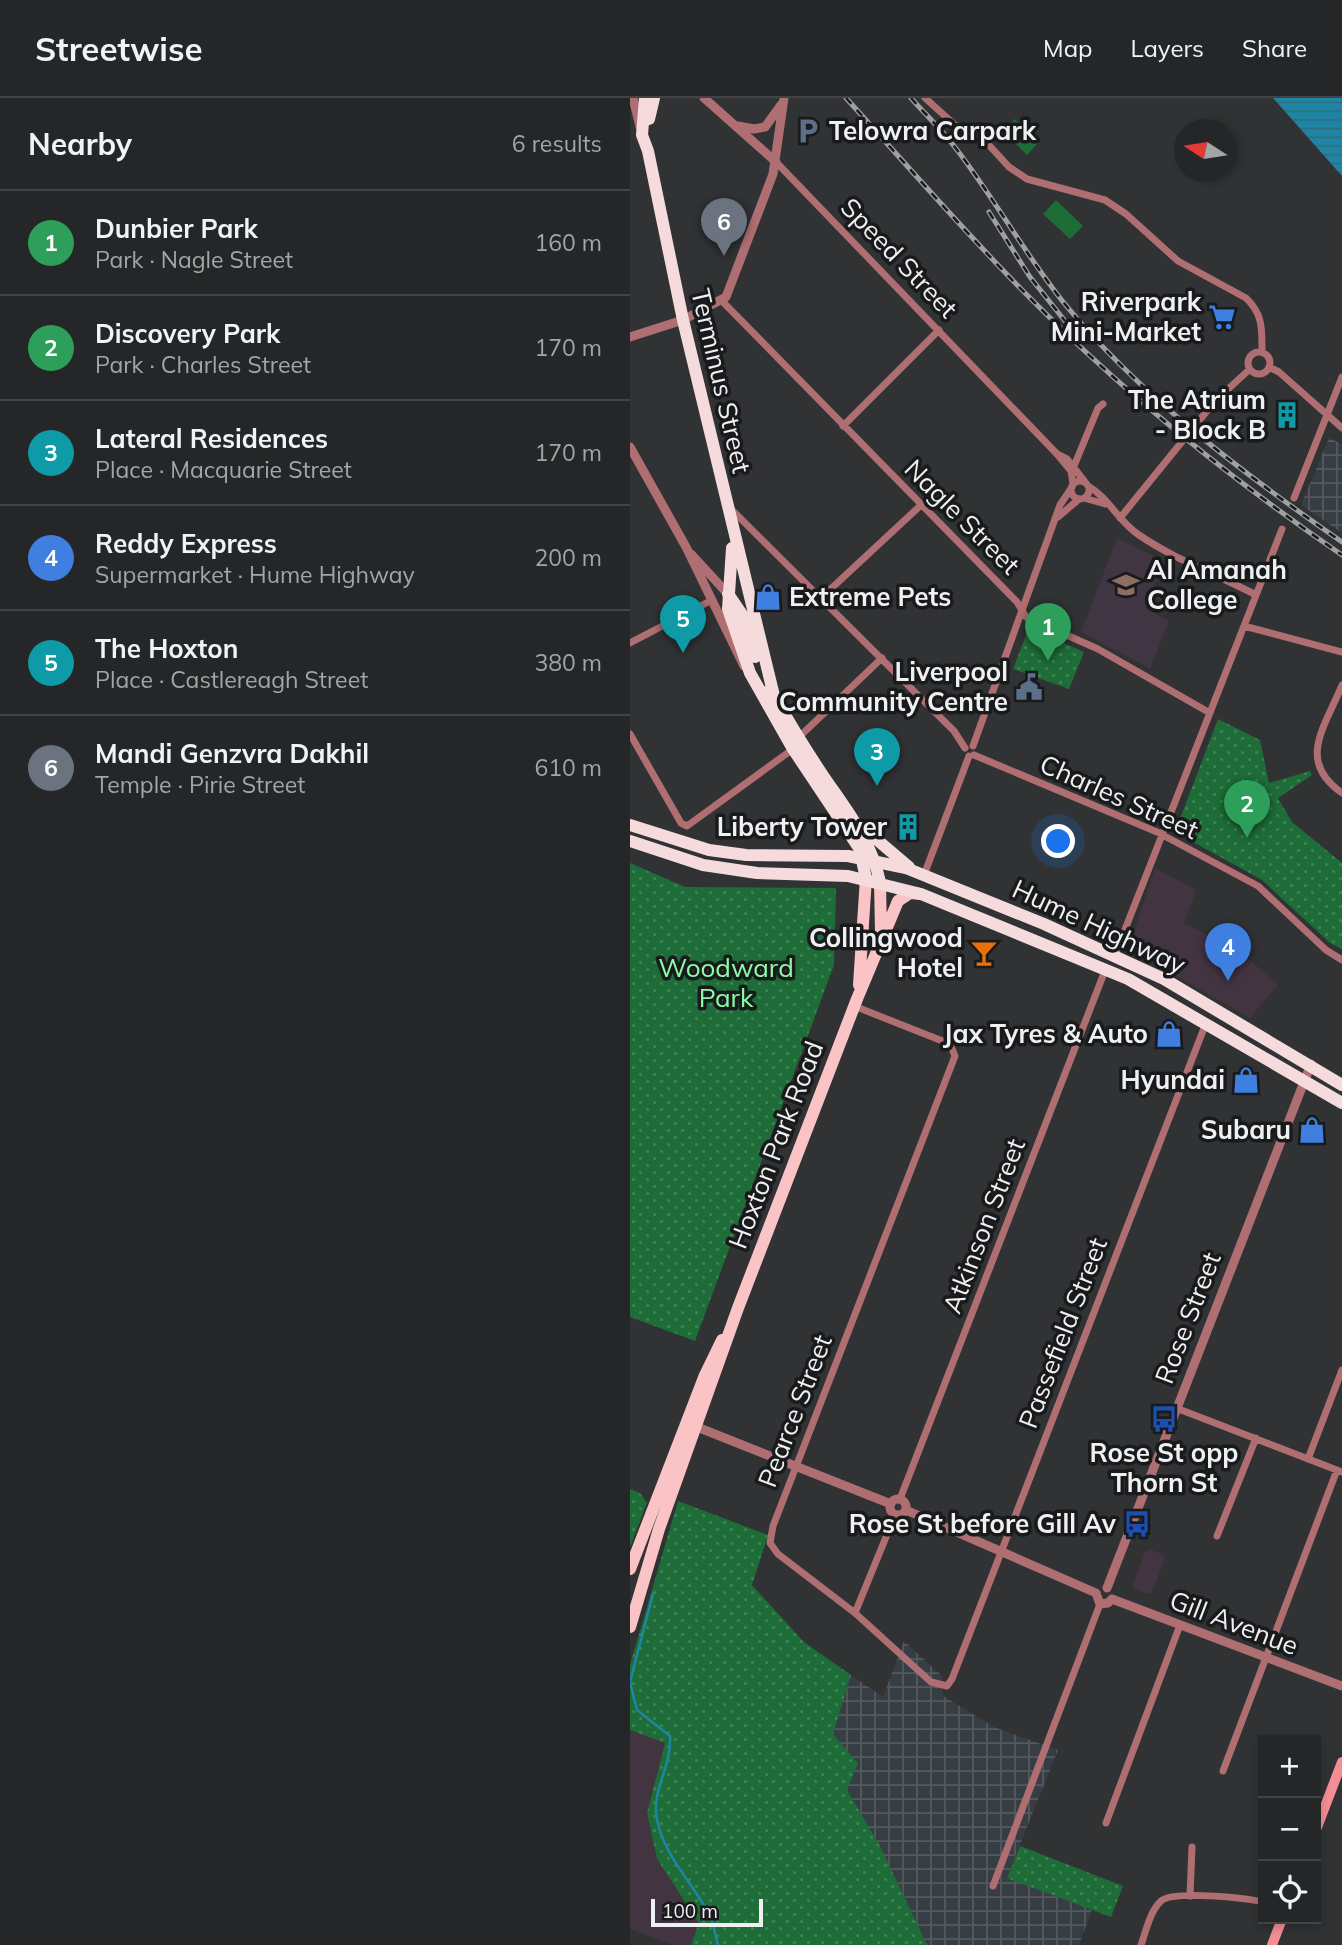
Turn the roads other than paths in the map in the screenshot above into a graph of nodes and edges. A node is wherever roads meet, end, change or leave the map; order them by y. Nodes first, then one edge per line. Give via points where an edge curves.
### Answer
1 (633, 98) edge
2 (645, 98) edge
3 (654, 98) edge
4 (705, 98) edge
5 (784, 98) edge
6 (925, 98) edge
7 (733, 124) junction
8 (642, 135) junction
9 (648, 151) junction
10 (776, 162) junction
11 (721, 300) junction
12 (683, 320) junction
13 (939, 330) junction
14 (630, 337) edge
15 (1262, 352) junction
16 (1269, 367) junction
17 (1250, 369) junction
18 (1342, 377) edge
19 (1103, 404) dead end
20 (1327, 414) junction
21 (843, 426) junction
22 (1342, 428) edge
23 (631, 453) edge
24 (1057, 454) junction
25 (1074, 466) junction
26 (1086, 484) junction
27 (1072, 486) junction
28 (1081, 498) junction
29 (1294, 498) dead end
30 (1105, 504) junction
31 (920, 506) junction
32 (727, 507) junction
33 (1058, 517) junction
34 (1120, 518) junction
35 (1282, 529) dead end
36 (685, 547) junction
37 (727, 593) junction
38 (1256, 595) junction
39 (821, 598) junction
40 (710, 601) junction
41 (1022, 611) junction
42 (1244, 626) junction
43 (630, 643) edge
44 (1342, 652) edge
45 (882, 658) junction
46 (751, 677) junction
47 (1342, 684) edge
48 (774, 696) junction
49 (1210, 713) junction
50 (630, 734) edge
51 (796, 743) junction
52 (970, 751) junction
53 (1342, 793) edge
54 (841, 821) junction
55 (859, 824) junction
56 (630, 825) edge
57 (1161, 835) junction
58 (630, 841) edge
59 (822, 855) junction
60 (868, 859) junction
61 (919, 874) junction
62 (866, 878) junction
63 (880, 882) junction
64 (920, 894) junction
65 (1115, 955) junction
66 (875, 960) junction
67 (1342, 960) edge
68 (1106, 968) junction
69 (855, 1002) junction
70 (1206, 1022) junction
71 (1311, 1064) junction
72 (1304, 1078) junction
73 (1342, 1085) edge
74 (1342, 1103) edge
75 (1342, 1370) edge
76 (1176, 1408) junction
77 (690, 1424) junction
78 (1256, 1438) junction
79 (1308, 1459) junction
80 (797, 1465) junction
81 (1340, 1471) edge
82 (901, 1499) junction
83 (891, 1504) junction
84 (906, 1510) junction
85 (895, 1515) junction
86 (1217, 1536) dead end
87 (1000, 1552) junction
88 (630, 1569) edge
89 (1107, 1588) junction
90 (1096, 1593) junction
91 (1112, 1599) junction
92 (1100, 1604) junction
93 (855, 1614) junction
94 (1180, 1625) junction
95 (630, 1628) edge
96 (1266, 1658) junction
97 (959, 1659) joint
98 (1342, 1686) edge
99 (1342, 1762) edge
100 (1223, 1771) dead end
101 (1321, 1817) edge
102 (1107, 1823) dead end
103 (1192, 1847) dead end
104 (993, 1886) dead end
105 (1190, 1896) junction
106 (1258, 1902) edge
107 (1280, 1924) edge
108 (1141, 1945) edge
109 (1272, 1945) edge

1 - 8 street, Terminus Street
2 - 8 highway
3 - 9 highway
4 - 7 street, Speed Street
5 - 7 street via 765,127
5 - 10 street
6 - 15 street via 955,125 978,133 1009,167 1027,179 1105,200 1178,261 1246,298 1262,324
7 - 10 street, Speed Street
8 - 9 highway, Terminus Street
9 - 12 highway, Terminus Street
10 - 11 street via 732,285
10 - 13 street, Speed Street
11 - 12 street
11 - 21 street, Nagle Street
12 - 14 street
12 - 32 highway, Terminus Street
13 - 21 street
13 - 24 street, Speed Street
15 - 16 street
15 - 17 street via 1250,356
16 - 17 street via 1262,373
16 - 20 street
17 - 34 street via 1215,401
18 - 20 street
19 - 25 street
20 - 22 street
20 - 29 street
21 - 31 street, Nagle Street
23 - 36 street
24 - 25 street, Speed Street
24 - 27 street, Speed Street via 1071,471
25 - 26 street, Speed Street
26 - 27 street
26 - 28 street
26 - 30 street, Speed Street
27 - 28 street, Speed Street via 1072,494
27 - 33 street via 1064,495
28 - 30 street, Speed Street
28 - 33 street
30 - 34 street, Speed Street
31 - 39 street
31 - 41 street, Nagle Street
32 - 37 highway, Terminus Street via 732,565
32 - 39 street, Charles Street
32 - 48 highway, Terminus Street
33 - 41 street
34 - 38 street, Speed Street via 1150,542
35 - 38 street
36 - 37 street
36 - 40 street
37 - 46 highway, Terminus Street via 730,619
37 - 48 highway via 743,616
38 - 42 street
39 - 45 street, Charles Street
40 - 43 street
40 - 46 street
41 - 49 street, Nagle Street
41 - 52 street
42 - 44 street
42 - 49 street
45 - 51 street
45 - 52 street, Charles Street
46 - 51 highway, Terminus Street
47 - 53 street via 1316,761 1327,782
48 - 51 highway
49 - 57 street
50 - 51 street via 681,823 687,826
51 - 54 highway
51 - 55 highway
52 - 57 street, Charles Street via 984,762
52 - 61 street
54 - 59 highway via 843,844
54 - 60 highway
55 - 60 highway
55 - 61 highway
56 - 59 highway, Hume Highway via 709,850 754,856
57 - 65 street
57 - 67 street, Charles Street via 1258,886
58 - 62 highway, Hume Highway via 678,858 732,869
59 - 60 highway, Hume Highway
60 - 61 highway, Hume Highway
60 - 62 highway
60 - 63 highway
61 - 65 highway, Hume Highway
62 - 63 highway, Hume Highway
62 - 69 main road, Hoxton Park Road via 864,951
63 - 64 highway, Hume Highway
63 - 66 main road, Hoxton Park Road via 881,931
64 - 66 main road, Hoxton Park Road via 899,900
64 - 68 highway, Hume Highway
65 - 71 highway, Hume Highway
66 - 69 main road, Hoxton Park Road
68 - 70 highway, Hume Highway
68 - 82 street, Atkinson Street
69 - 77 main road, Hoxton Park Road
69 - 80 street, Pearce Street via 950,1044 955,1052
70 - 72 highway, Hume Highway
70 - 87 street, Passefield Street
71 - 72 street, Rose Street
71 - 73 highway, Hume Highway
72 - 74 highway, Hume Highway
72 - 76 street, Rose Street
75 - 79 street
76 - 78 street
76 - 89 street, Rose Street
77 - 80 street
77 - 88 main road, Hoxton Park Road
77 - 95 main road, Hoxton Park Road
78 - 79 street
78 - 86 street
79 - 81 street
80 - 83 street
80 - 93 street, Pearce Street via 770,1543
81 - 96 street
82 - 83 street
82 - 84 street
83 - 85 street
84 - 85 street
84 - 87 street
85 - 93 street
87 - 90 street
87 - 97 street, Passefield Street
89 - 90 street
89 - 91 street
90 - 92 street
91 - 92 street
91 - 94 street, Gill Avenue
92 - 104 street
93 - 97 street, Pearce Street via 940,1686 947,1686
94 - 96 street, Gill Avenue
94 - 102 street
96 - 98 street, Gill Avenue
96 - 100 street
99 - 101 main road
103 - 105 street
105 - 106 street
105 - 108 street via 1164,1898 1155,1907
107 - 109 main road

